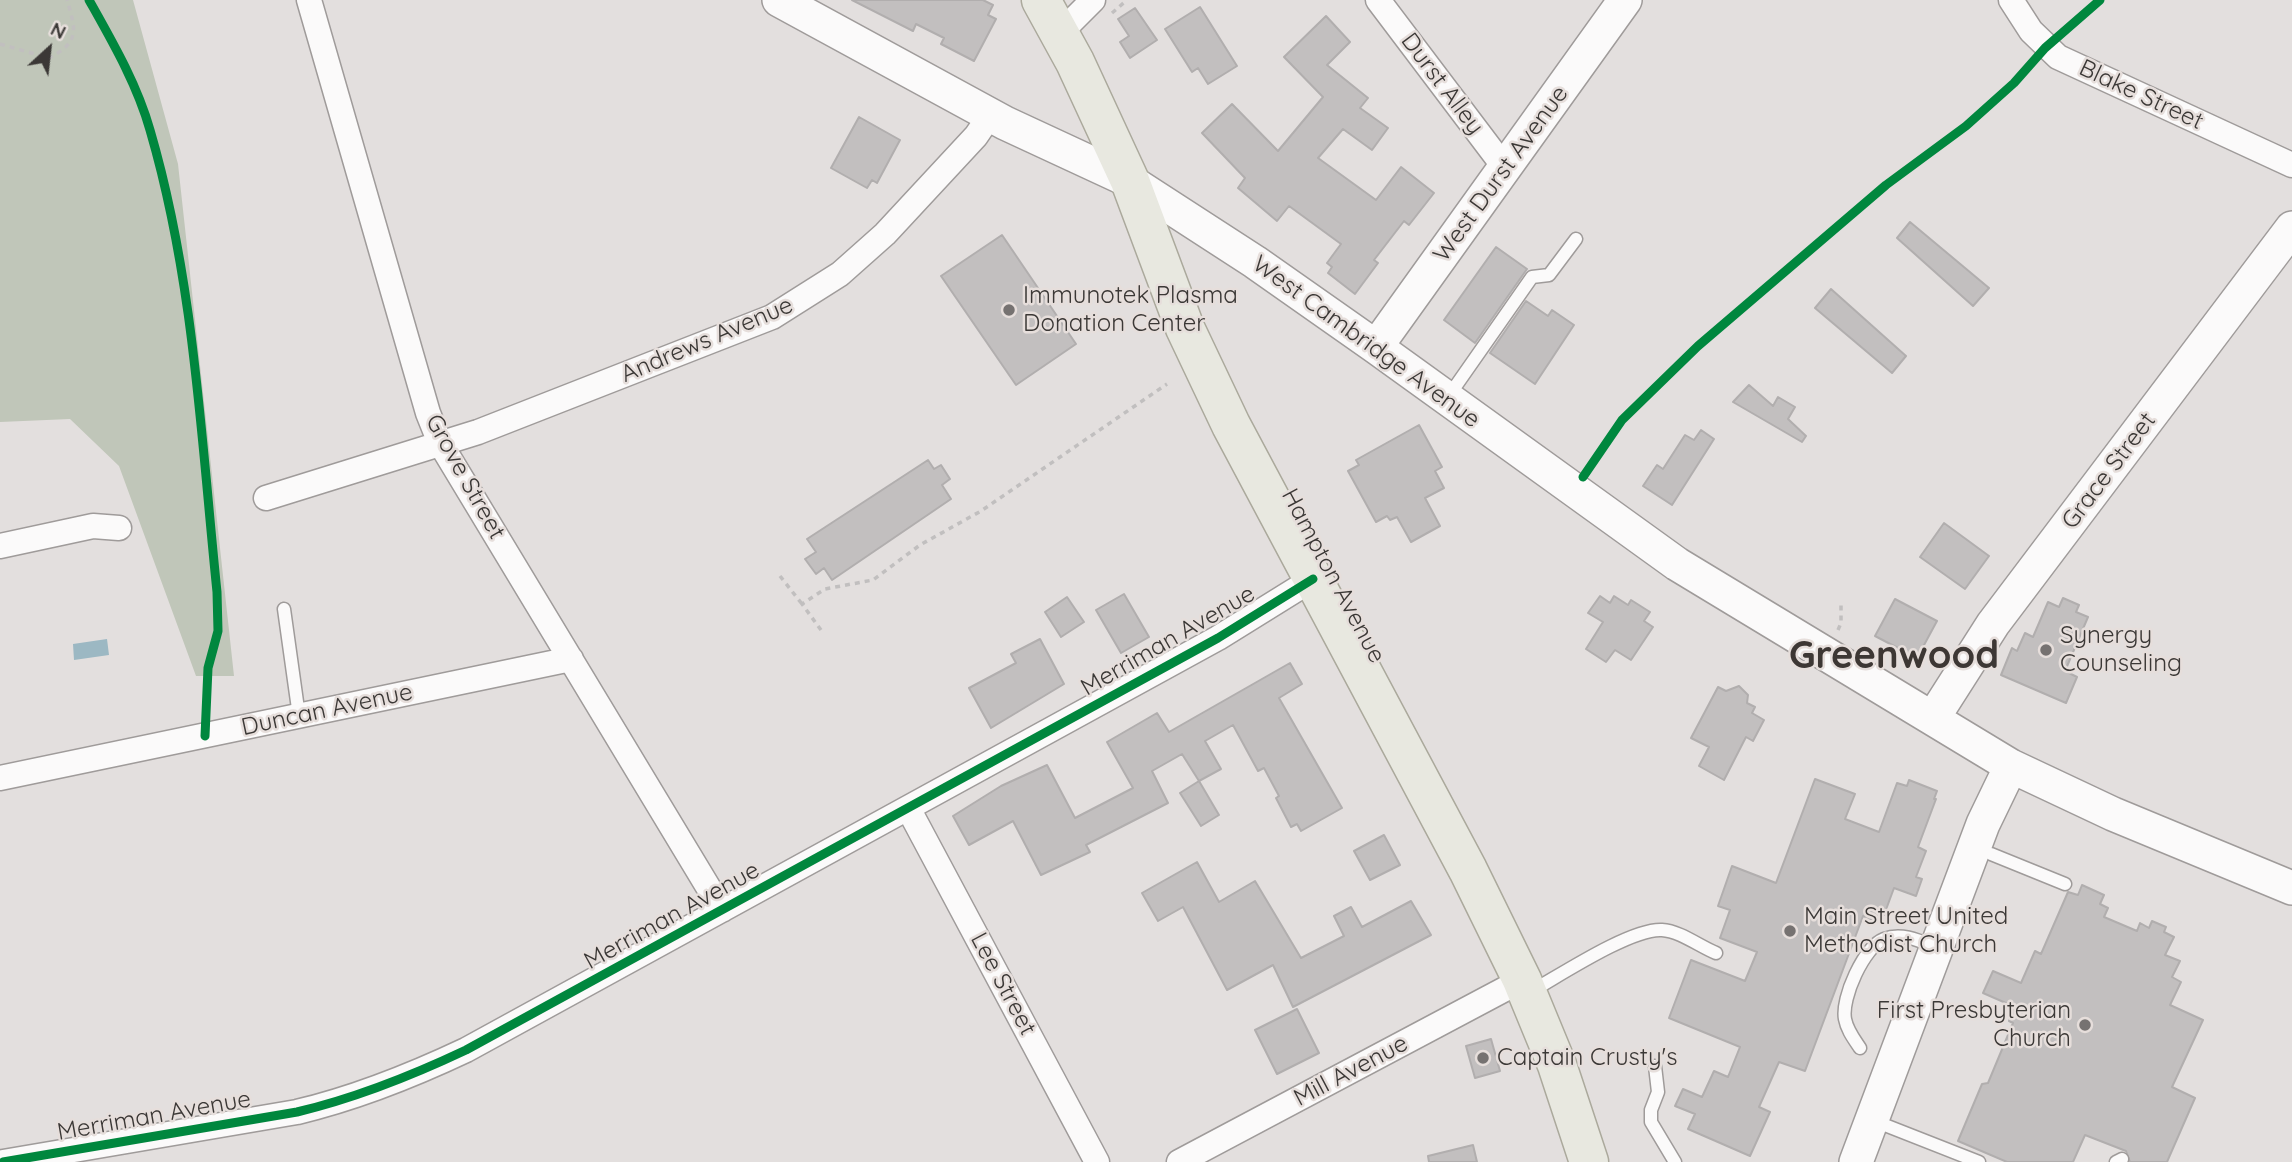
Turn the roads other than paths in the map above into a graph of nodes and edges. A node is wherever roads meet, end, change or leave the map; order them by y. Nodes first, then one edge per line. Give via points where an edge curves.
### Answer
1 (309, 0) edge
2 (779, 0) edge
3 (1041, 0) edge
4 (1093, 0) edge
5 (1378, 0) edge
6 (2011, 0) edge
7 (1623, 1) edge
8 (1059, 34) junction
9 (991, 114) junction
10 (2292, 165) edge
11 (1505, 168) junction
12 (1130, 181) junction
13 (2292, 228) edge
14 (1576, 239) dead end
15 (1376, 347) junction
16 (1446, 400) junction
17 (440, 443) junction
18 (265, 499) dead end
19 (119, 527) dead end
20 (0, 546) edge
21 (1313, 579) junction
22 (285, 610) dead end
23 (571, 659) junction
24 (299, 716) junction
25 (1933, 718) junction
26 (2011, 766) junction
27 (0, 778) edge
28 (908, 808) junction
29 (1991, 854) dead end
30 (2066, 884) dead end
31 (2292, 888) edge
32 (722, 910) junction
33 (1937, 948) junction
34 (1716, 953) dead end
35 (1525, 986) junction
36 (1860, 1048) dead end
37 (1655, 1066) dead end
38 (1872, 1120) junction
39 (3, 1162) edge
40 (1097, 1162) edge
41 (1179, 1162) edge
42 (1589, 1162) edge
43 (1675, 1162) edge
44 (1856, 1162) edge
45 (1979, 1162) edge

1 - 17 street, Grove Street
2 - 9 main road, West Cambridge Avenue
3 - 8 main road, Hampton Avenue
4 - 8 street
5 - 11 street, Durst Alley
6 - 10 street, Blake Street via 2031,32 2058,57
7 - 11 main road, West Durst Avenue
8 - 12 main road, Hampton Avenue
9 - 12 main road, West Cambridge Avenue
9 - 17 street, Andrews Avenue via 980,132 885,234 800,302 747,328
11 - 15 main road, West Durst Avenue
12 - 15 main road, West Cambridge Avenue
12 - 21 main road, Hampton Avenue via 1185,328
13 - 25 main road, Grace Street via 1993,624
14 - 16 lane via 1549,275 1532,277
15 - 16 main road, West Cambridge Avenue
16 - 25 main road, West Cambridge Avenue via 1677,564
17 - 18 street, Andrews Avenue
17 - 23 street, Grove Street
19 - 20 street via 93,526
21 - 28 street, Merriman Avenue via 1218,638
21 - 35 main road, Hampton Avenue
22 - 24 lane
23 - 24 street, Duncan Avenue
23 - 32 street, Grove Street
24 - 27 street, Duncan Avenue
25 - 26 main road, West Cambridge Avenue
26 - 31 main road, West Cambridge Avenue
26 - 33 main road via 1983,824
28 - 32 street, Merriman Avenue
28 - 40 street, Lee Street
29 - 30 lane
32 - 39 street, Merriman Avenue via 466,1050 376,1089 297,1112
33 - 36 lane via 1898,936 1885,938 1864,954 1844,1006 1849,1031
33 - 38 main road
34 - 35 lane via 1664,930 1651,930
35 - 41 street, Mill Avenue
35 - 42 main road, Hampton Avenue via 1558,1065
37 - 43 lane via 1658,1092 1651,1122
38 - 44 main road
38 - 45 lane

